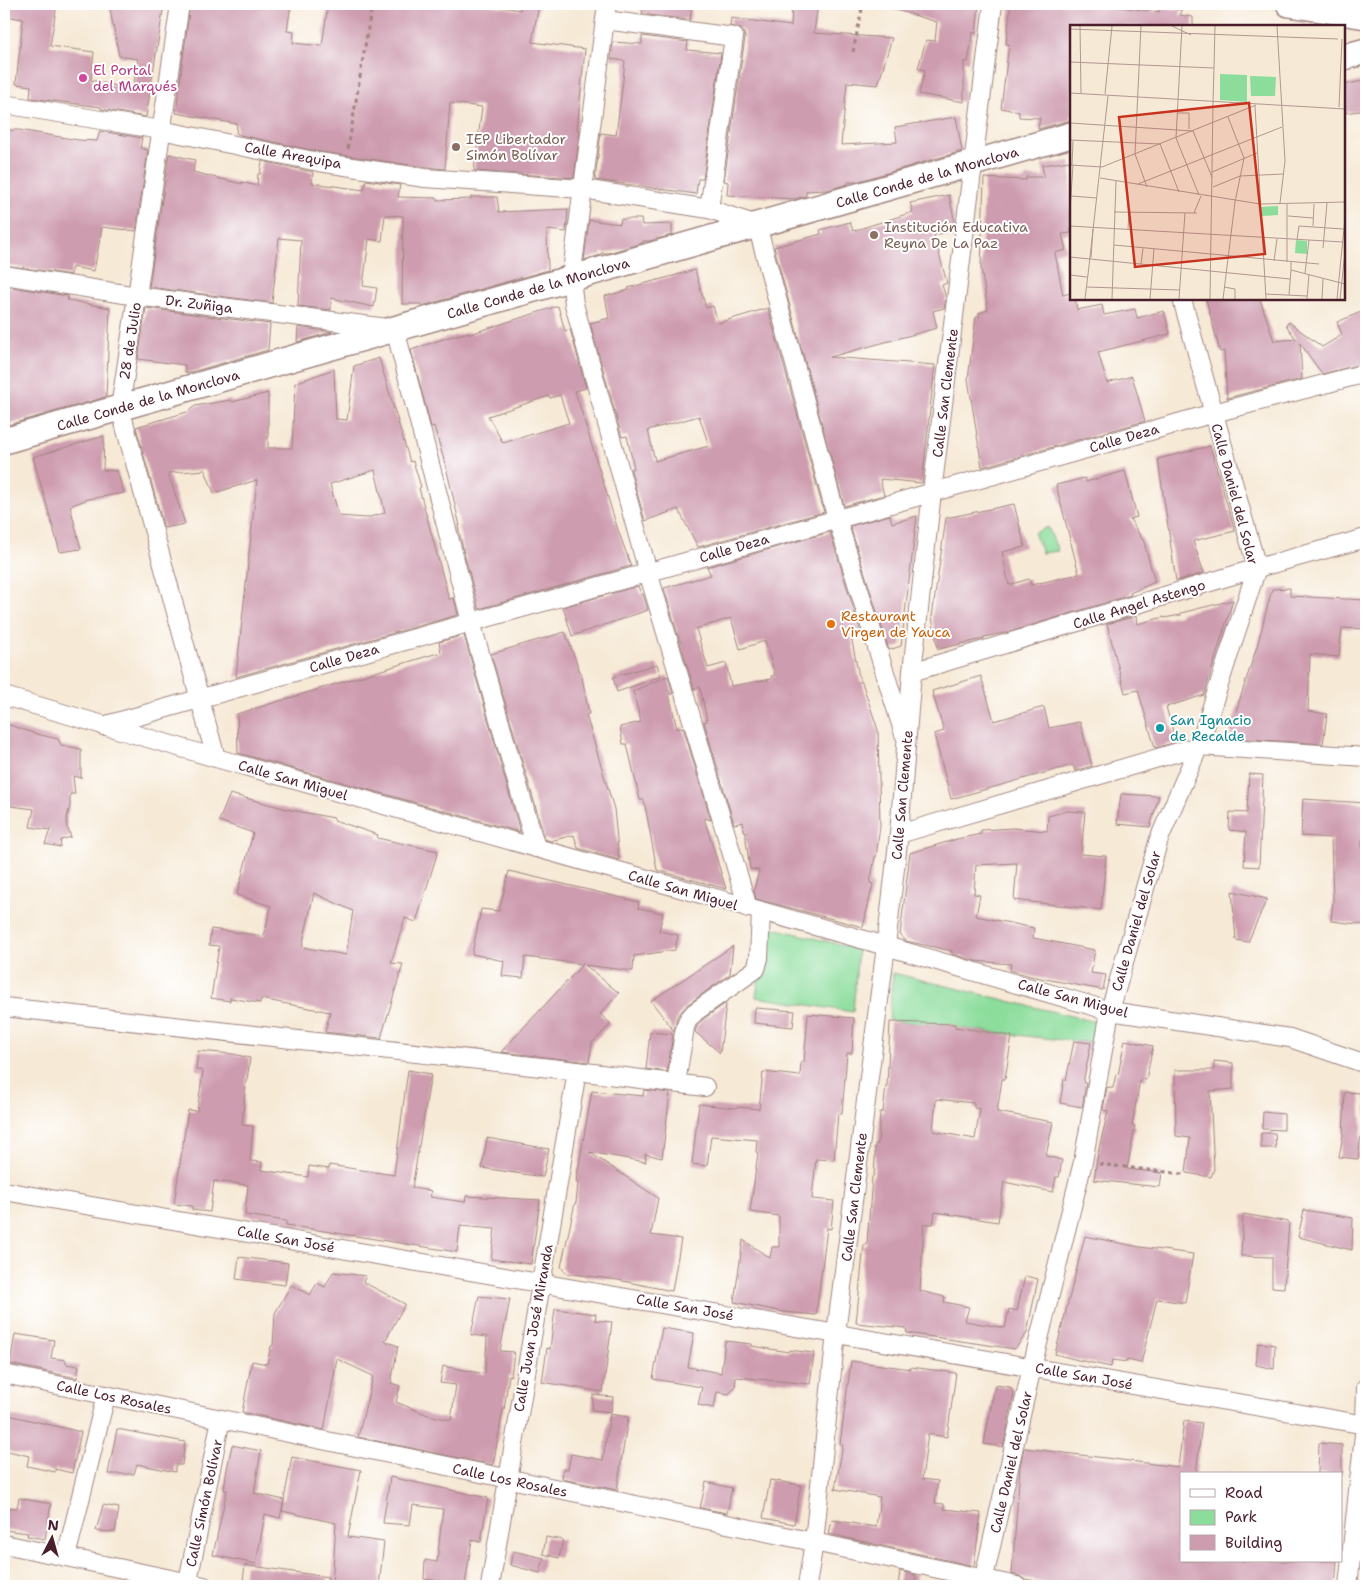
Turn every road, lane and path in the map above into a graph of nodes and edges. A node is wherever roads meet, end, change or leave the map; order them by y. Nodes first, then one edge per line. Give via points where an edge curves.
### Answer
1 (180, 4) edge
2 (372, 4) edge
3 (863, 4) edge
4 (993, 4) edge
5 (1289, 4) edge
6 (606, 12) edge
7 (1366, 16) edge
8 (1366, 51) edge
9 (853, 52) dead end
10 (1345, 57) edge
11 (4, 104) edge
12 (161, 130) junction
13 (1070, 135) edge
14 (973, 163) junction
15 (347, 165) junction
16 (584, 189) junction
17 (709, 209) junction
18 (757, 225) junction
19 (4, 275) edge
20 (570, 279) junction
21 (138, 296) junction
22 (1182, 300) edge
23 (395, 329) junction
24 (1366, 373) edge
25 (120, 408) junction
26 (1214, 413) junction
27 (4, 441) edge
28 (932, 492) junction
29 (837, 519) junction
30 (1366, 538) edge
31 (1257, 568) junction
32 (648, 572) junction
33 (471, 622) junction
34 (912, 672) junction
35 (4, 696) edge
36 (199, 699) junction
37 (102, 726) junction
38 (907, 743) junction
39 (1199, 746) junction
40 (1366, 757) edge
41 (216, 758) junction
42 (900, 834) junction
43 (536, 848) junction
44 (755, 910) junction
45 (886, 946) junction
46 (4, 1007) edge
47 (1110, 1011) junction
48 (1366, 1064) edge
49 (577, 1071) junction
50 (676, 1083) junction
51 (705, 1087) dead end
52 (1083, 1162) junction
53 (1183, 1174) dead end
54 (4, 1191) edge
55 (541, 1283) junction
56 (836, 1333) junction
57 (1032, 1367) junction
58 (4, 1374) edge
59 (1366, 1387) edge
60 (106, 1395) junction
61 (221, 1419) junction
62 (1366, 1425) edge
63 (508, 1479) junction
64 (814, 1542) junction
65 (4, 1544) edge
66 (66, 1557) junction
67 (983, 1583) edge
68 (193, 1585) edge
69 (490, 1586) edge
70 (807, 1586) edge
71 (1017, 1586) edge
72 (1348, 1586) edge

1 - 12 street, 28 de Julio
2 - 15 path
3 - 9 path
4 - 14 street, Calle San Clemente
5 - 7 street
6 - 16 street
6 - 17 street via 734,37
8 - 10 street
11 - 12 street, Calle Arequipa
12 - 15 street, Calle Arequipa
12 - 21 street, 28 de Julio
13 - 14 street, Calle Conde de la Monclova
14 - 18 street, Calle Conde de la Monclova
14 - 28 street, Calle San Clemente
15 - 16 street, Calle Arequipa via 425,178
16 - 17 street, Calle Arequipa
16 - 20 street
17 - 18 street, Calle Arequipa
18 - 20 street, Calle Conde de la Monclova
18 - 29 street
19 - 21 street, Dr. Zuñiga
20 - 23 street, Calle Conde de la Monclova
20 - 32 street via 574,304
21 - 23 street, Dr. Zuñiga
21 - 25 street, 28 de Julio
22 - 26 street, Calle Daniel del Solar
23 - 25 street, Calle Conde de la Monclova
23 - 33 street
24 - 26 street, Calle Deza
25 - 27 street, Calle Conde de la Monclova
25 - 36 street, 28 de Julio
26 - 28 street, Calle Deza
26 - 31 street, Calle Daniel del Solar
28 - 29 street, Calle Deza
28 - 34 street, Calle San Clemente
29 - 32 street, Calle Deza
29 - 38 street
30 - 31 street, Calle Angel Astengo
31 - 34 street, Calle Angel Astengo
31 - 39 street, Calle Daniel del Solar
32 - 33 street, Calle Deza
32 - 44 street
33 - 36 street, Calle Deza
33 - 43 street
34 - 38 street, Calle San Clemente
35 - 37 street, Calle San Miguel
36 - 37 street, Calle Deza
36 - 41 street, 28 de Julio
37 - 41 street, Calle San Miguel
38 - 42 street, Calle San Clemente
39 - 40 street
39 - 42 street
39 - 47 street, Calle Daniel del Solar via 1159,838
41 - 43 street, Calle San Miguel
42 - 45 street, Calle San Clemente
43 - 44 street, Calle San Miguel
44 - 45 street, Calle San Miguel
44 - 50 street via 759,958 756,969 688,1020
45 - 47 street, Calle San Miguel
45 - 56 street, Calle San Clemente
46 - 49 street
47 - 48 street, Calle San Miguel via 1290,1038
47 - 52 street, Calle Daniel del Solar
49 - 50 street
49 - 55 street, Calle Juan José Miranda
50 - 51 street
52 - 53 path
52 - 57 street, Calle Daniel del Solar
54 - 55 street, Calle San José
55 - 56 street, Calle San José
55 - 63 street, Calle Juan José Miranda
56 - 57 street, Calle San José
56 - 64 street, Calle San Clemente
57 - 62 street, Calle San José
57 - 67 street, Calle Daniel del Solar
58 - 60 street, Calle Los Rosales
59 - 62 street
60 - 61 street, Calle Los Rosales
60 - 66 street
61 - 63 street, Calle Los Rosales
61 - 68 street, Calle Simón Bolívar
62 - 72 street
63 - 64 street, Calle Los Rosales
63 - 69 street, Calle Juan José Miranda
64 - 67 street, Calle Los Rosales
64 - 70 street, Calle San Clemente
65 - 66 street
66 - 68 street
67 - 71 street, Calle Los Rosales

